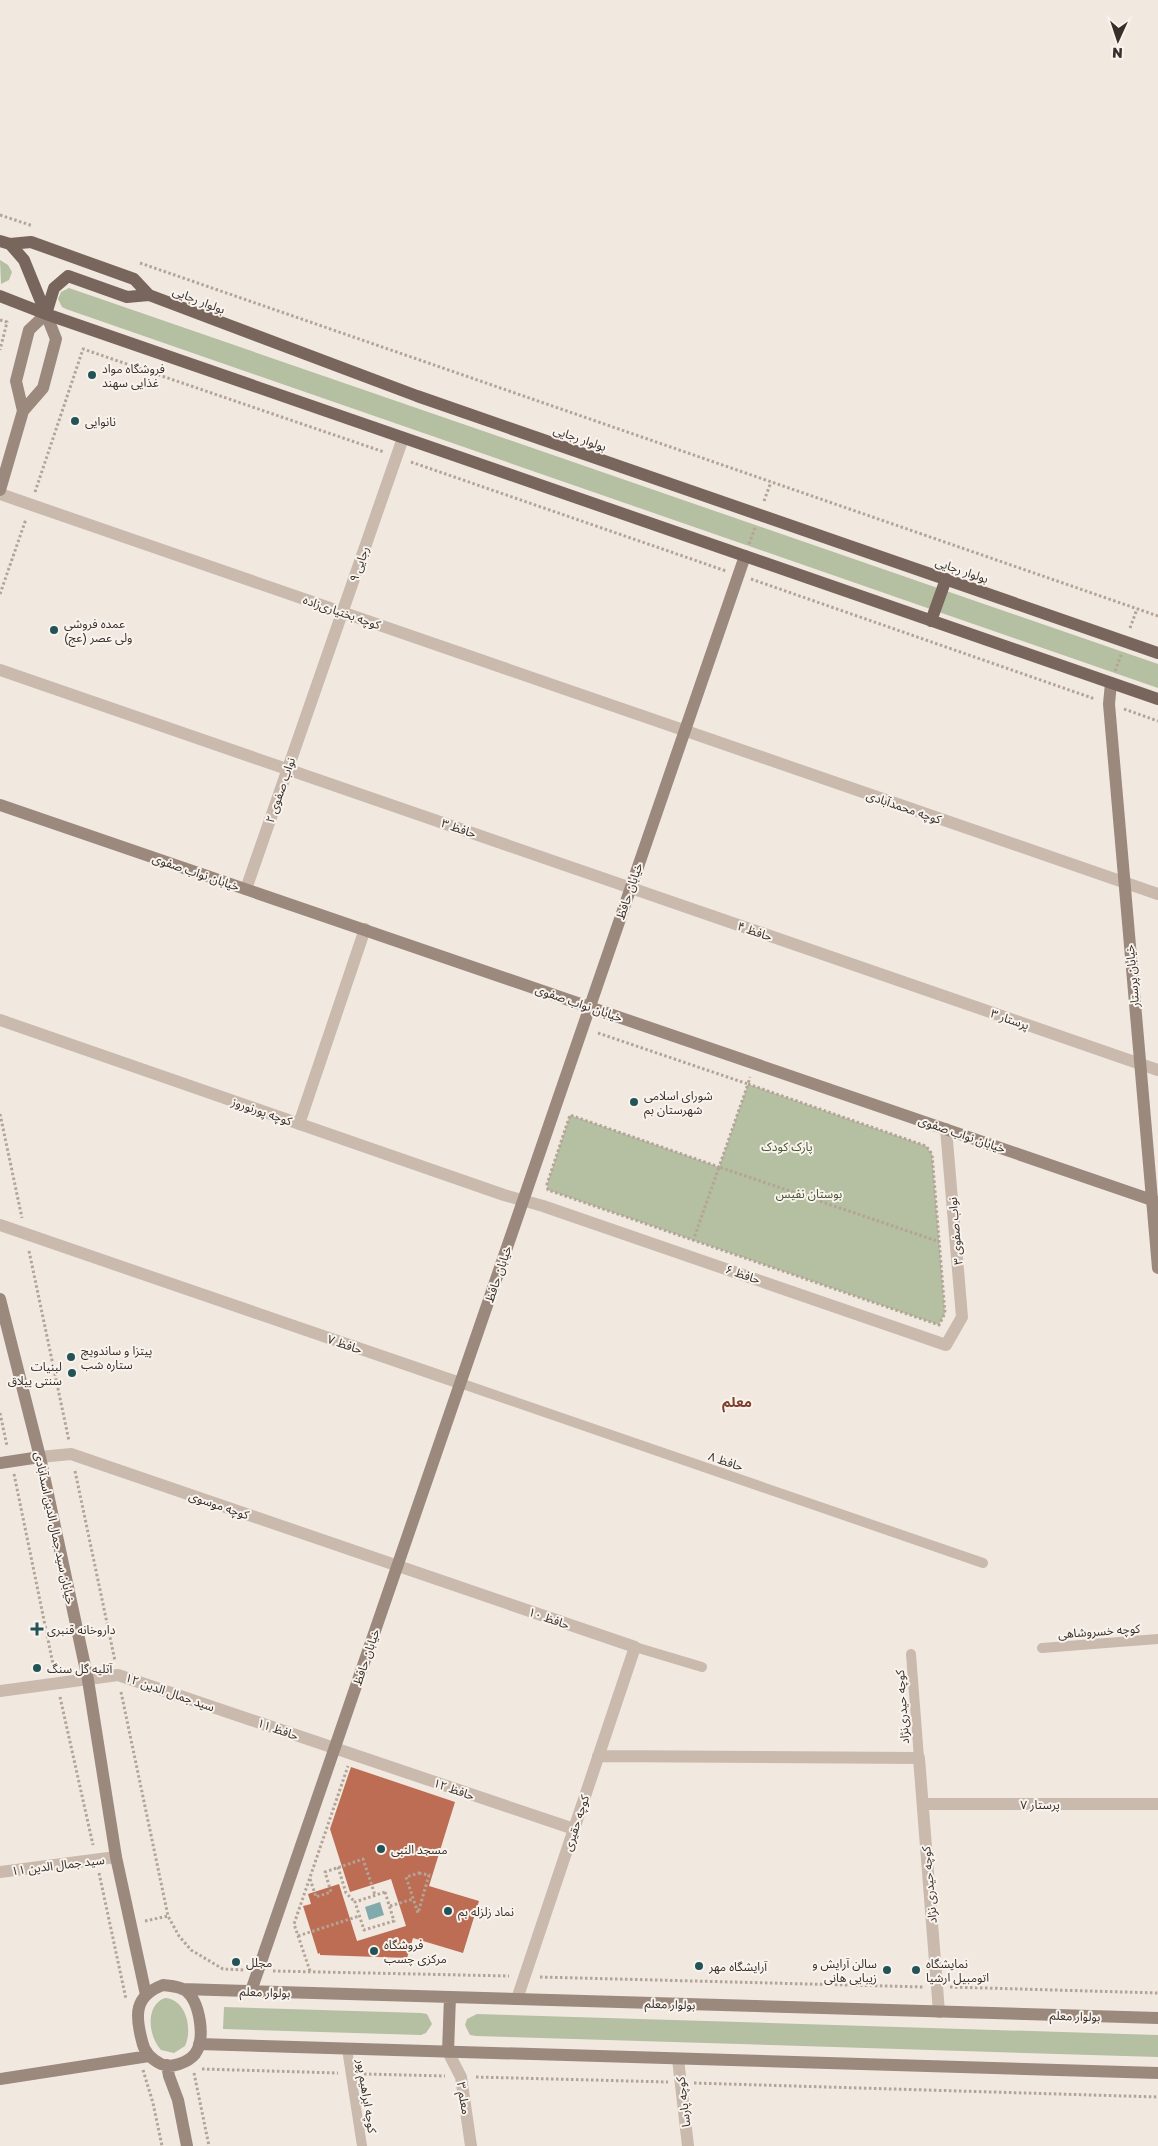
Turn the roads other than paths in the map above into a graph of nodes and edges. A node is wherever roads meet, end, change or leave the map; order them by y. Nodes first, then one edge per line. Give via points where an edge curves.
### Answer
1 (5, 243) edge
2 (149, 295) junction
3 (0, 296) edge
4 (46, 314) junction
5 (22, 411) junction
6 (403, 438) junction
7 (0, 490) edge
8 (0, 494) edge
9 (745, 556) junction
10 (946, 579) junction
11 (342, 612) junction
12 (931, 621) junction
13 (1158, 653) edge
14 (0, 670) edge
15 (1111, 683) junction
16 (315, 691) joint
17 (1158, 699) edge
18 (684, 731) junction
19 (287, 769) junction
20 (0, 805) edge
21 (1124, 882) junction
22 (630, 887) junction
23 (246, 889) junction
24 (1158, 894) edge
25 (365, 929) junction
26 (880, 974) joint
27 (590, 1006) junction
28 (0, 1020) edge
29 (1140, 1064) junction
30 (1158, 1070) edge
31 (299, 1124) junction
32 (946, 1129) junction
33 (524, 1199) junction
34 (1155, 1200) edge
35 (0, 1226) edge
36 (1158, 1268) edge
37 (0, 1299) edge
38 (954, 1331) joint
39 (460, 1383) junction
40 (40, 1457) junction
41 (5, 1462) edge
42 (983, 1563) dead end
43 (397, 1567) junction
44 (1158, 1639) edge
45 (635, 1648) junction
46 (1042, 1648) dead end
47 (911, 1654) dead end
48 (702, 1667) dead end
49 (88, 1680) junction
50 (0, 1691) edge
51 (222, 1710) joint
52 (335, 1748) junction
53 (598, 1756) junction
54 (919, 1758) junction
55 (923, 1804) junction
56 (1158, 1804) edge
57 (574, 1829) junction
58 (116, 1857) junction
59 (0, 1872) edge
60 (182, 1989) junction
61 (251, 1991) junction
62 (146, 1995) junction
63 (450, 1997) junction
64 (516, 1999) junction
65 (939, 2012) junction
66 (1158, 2018) edge
67 (199, 2044) junction
68 (347, 2049) junction
69 (448, 2052) junction
70 (144, 2057) junction
71 (678, 2059) junction
72 (167, 2065) junction
73 (1158, 2073) edge
74 (0, 2079) edge
75 (187, 2146) edge
76 (362, 2146) edge
77 (471, 2146) edge
78 (688, 2146) edge

1 - 2 main road, بولوار رجایی via 31,242 134,280
1 - 4 main road via 24,260
2 - 4 main road via 127,298 68,276 54,288
2 - 10 main road, بولوار رجایی via 417,396
3 - 4 main road
4 - 5 street via 30,330 16,381
4 - 5 street via 56,339 43,388
4 - 6 main road
5 - 7 street
6 - 9 main road
6 - 11 street, رجایی ۹
8 - 11 street, کوچه بختیاری‌زاده
9 - 12 main road
9 - 18 street, خیابان حافظ
10 - 12 main road
10 - 13 main road, بولوار رجایی
11 - 16 street, رجایی ۹
11 - 18 street, کوچه بختیاری‌زاده
12 - 15 main road
14 - 19 street, حافظ ۳
15 - 17 main road
15 - 21 street, خیابان پرستار via 1109,704
16 - 19 street, نواب صفوی ۲
18 - 21 street, کوچه محمدآبادی
18 - 22 street, خیابان حافظ
19 - 22 street, حافظ ۳
19 - 23 street, نواب صفوی ۲
20 - 23 street, خیابان نواب صفوی
21 - 24 street, کوچه محمدآبادی
21 - 29 street, خیابان پرستار
22 - 26 street, حافظ ۴
22 - 27 street, خیابان حافظ
23 - 25 street, خیابان نواب صفوی
25 - 27 street, خیابان نواب صفوی
25 - 31 street
26 - 29 street, پرستار ۳
27 - 32 street, خیابان نواب صفوی
27 - 33 street, خیابان حافظ
28 - 31 street, کوچه پورنوروز
29 - 30 street, پرستار ۳
29 - 34 street, خیابان پرستار
31 - 33 street, کوچه پورنوروز via 504,1195
32 - 34 street, خیابان نواب صفوی
32 - 38 street, نواب صفوی ۳ via 962,1317
33 - 38 street, حافظ ۶ via 946,1345
33 - 39 street, خیابان حافظ
34 - 36 street, خیابان پرستار
35 - 39 street, حافظ ۷
37 - 40 street, خیابان سید جمال الدین اسدآبادی
39 - 42 lane, حافظ ۸
39 - 43 street, خیابان حافظ
40 - 41 street
40 - 43 street, کوچه موسوی via 71,1454
40 - 49 street, خیابان سید جمال الدین اسدآبادی
43 - 45 street, حافظ ۱۰
43 - 52 street, خیابان حافظ
44 - 46 lane, کوچه خسروشاهی
45 - 48 lane, حافظ ۱۰
45 - 53 street, کوچه حقیری
47 - 54 lane, کوچه حیدری‌نژاد
49 - 50 street, سید جمال الدین ۱۲
49 - 51 street, سید جمال الدین ۱۲ via 118,1675
49 - 58 street, خیابان سید جمال الدین اسدآبادی
51 - 52 street, حافظ ۱۱
52 - 57 street, حافظ ۱۲
52 - 61 street, خیابان حافظ
53 - 54 street
53 - 57 street, کوچه حقیری
54 - 55 street, کوچه حیدری نژاد
55 - 56 street, پرستار ۷
55 - 65 street, کوچه حیدری نژاد
57 - 64 street, کوچه حقیری
58 - 59 street, سید جمال الدین ۱۱
58 - 62 street, خیابان سید جمال الدین اسدآبادی
60 - 61 street, بولوار معلم
60 - 62 street via 163,1985
60 - 67 street via 193,1999 197,2009
61 - 63 street, بولوار معلم
62 - 70 street via 138,2008
63 - 64 street, بولوار معلم
63 - 69 street
64 - 65 street, بولوار معلم
65 - 66 street, بولوار معلم
67 - 68 street
67 - 72 street via 187,2062
68 - 69 street
68 - 76 lane, کوچه ابراهیم پور
69 - 71 street
69 - 77 street, معلم ۳ via 461,2076
70 - 72 street
70 - 74 street
71 - 73 street
71 - 78 street, کوچه پارسا
72 - 75 street

